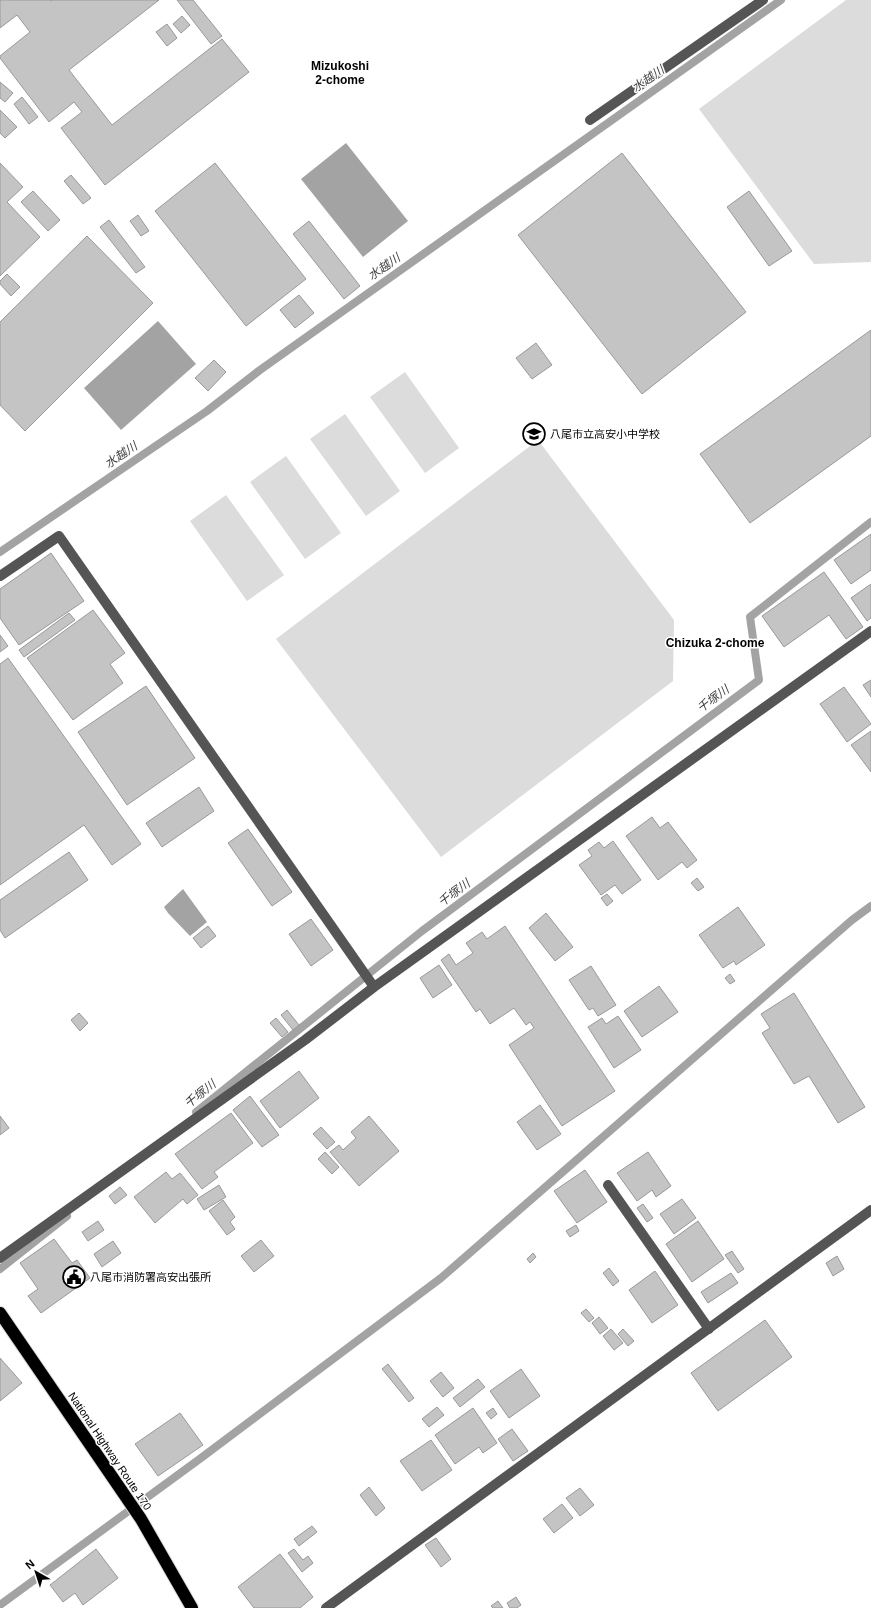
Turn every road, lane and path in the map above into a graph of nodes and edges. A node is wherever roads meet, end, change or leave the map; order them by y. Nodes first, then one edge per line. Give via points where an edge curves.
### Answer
1 (763, 0) edge
2 (590, 120) dead end
3 (0, 576) edge
4 (871, 630) edge
5 (374, 986) junction
6 (608, 1185) dead end
7 (871, 1210) edge
8 (0, 1258) edge
9 (0, 1313) edge
10 (709, 1329) junction
11 (192, 1608) edge
12 (326, 1608) edge

1 - 2 street
3 - 5 street via 59,536
4 - 5 street
5 - 8 street via 305,1040
6 - 10 street
7 - 10 street
9 - 11 highway, National Highway Route 170 via 129,1500
10 - 12 street

